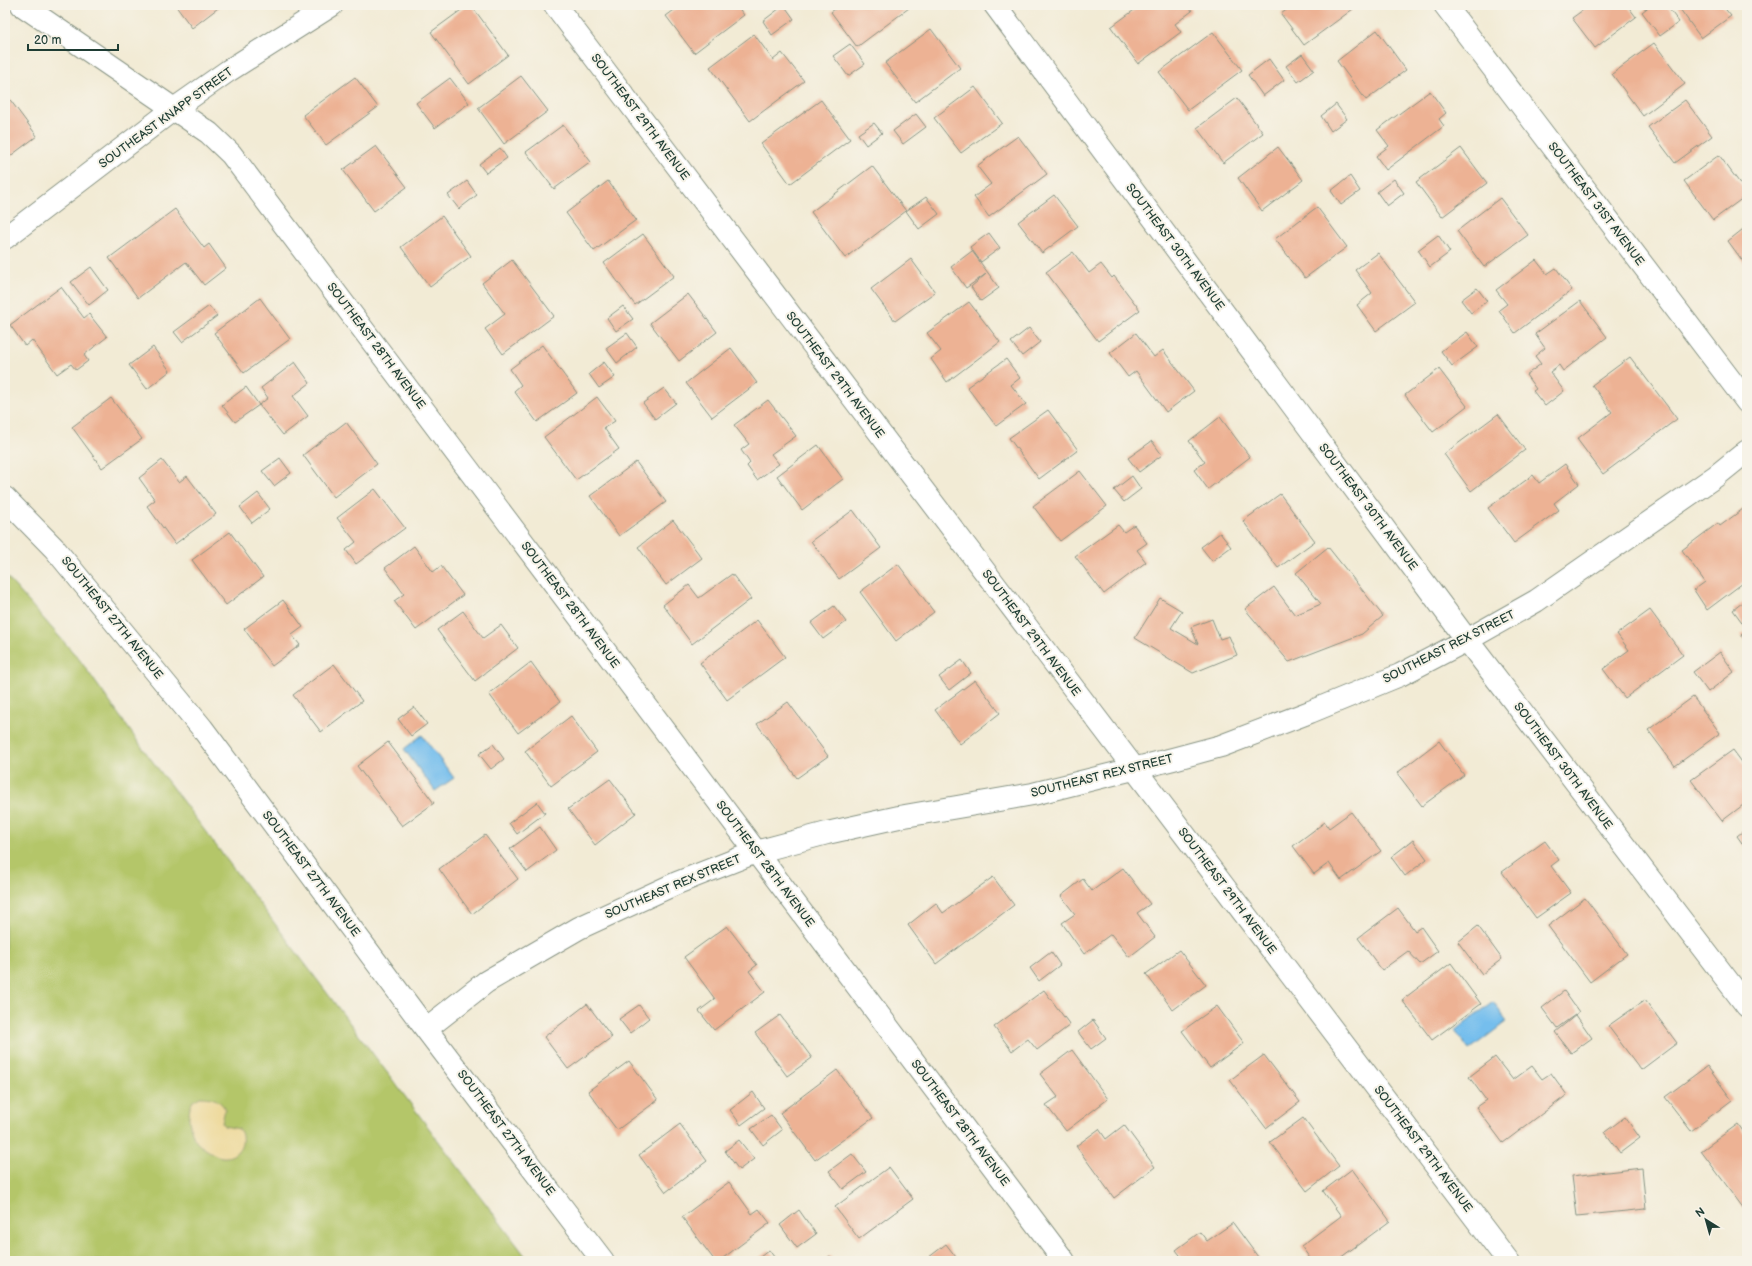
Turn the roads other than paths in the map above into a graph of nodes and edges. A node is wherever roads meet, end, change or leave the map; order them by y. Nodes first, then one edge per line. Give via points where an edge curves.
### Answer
1 (22, 5) edge
2 (332, 5) edge
3 (555, 5) edge
4 (995, 5) edge
5 (1445, 5) edge
6 (174, 110) junction
7 (5, 238) edge
8 (1747, 402) edge
9 (1747, 451) edge
10 (5, 498) edge
11 (1467, 640) junction
12 (1133, 768) junction
13 (756, 852) junction
14 (1747, 1006) edge
15 (426, 1029) junction
16 (603, 1261) edge
17 (1064, 1261) edge
18 (1508, 1261) edge

1 - 6 street, SOUTHEAST 28TH AVENUE
2 - 6 street, SOUTHEAST KNAPP STREET via 228,71
3 - 12 street, SOUTHEAST 29TH AVENUE
4 - 11 street, SOUTHEAST 30TH AVENUE
5 - 8 street, SOUTHEAST 31ST AVENUE
6 - 7 street, SOUTHEAST KNAPP STREET
6 - 13 street, SOUTHEAST 28TH AVENUE via 209,133 231,154
9 - 11 street, SOUTHEAST REX STREET via 1716,476 1536,601
10 - 15 street, SOUTHEAST 27TH AVENUE via 54,548 202,728
11 - 12 street, SOUTHEAST REX STREET via 1400,675 1310,712 1221,746
11 - 14 street, SOUTHEAST 30TH AVENUE
12 - 13 street, SOUTHEAST REX STREET via 1032,794 834,831
12 - 18 street, SOUTHEAST 29TH AVENUE
13 - 15 street, SOUTHEAST REX STREET via 677,883 580,928 486,982
13 - 17 street, SOUTHEAST 28TH AVENUE
15 - 16 street, SOUTHEAST 27TH AVENUE

